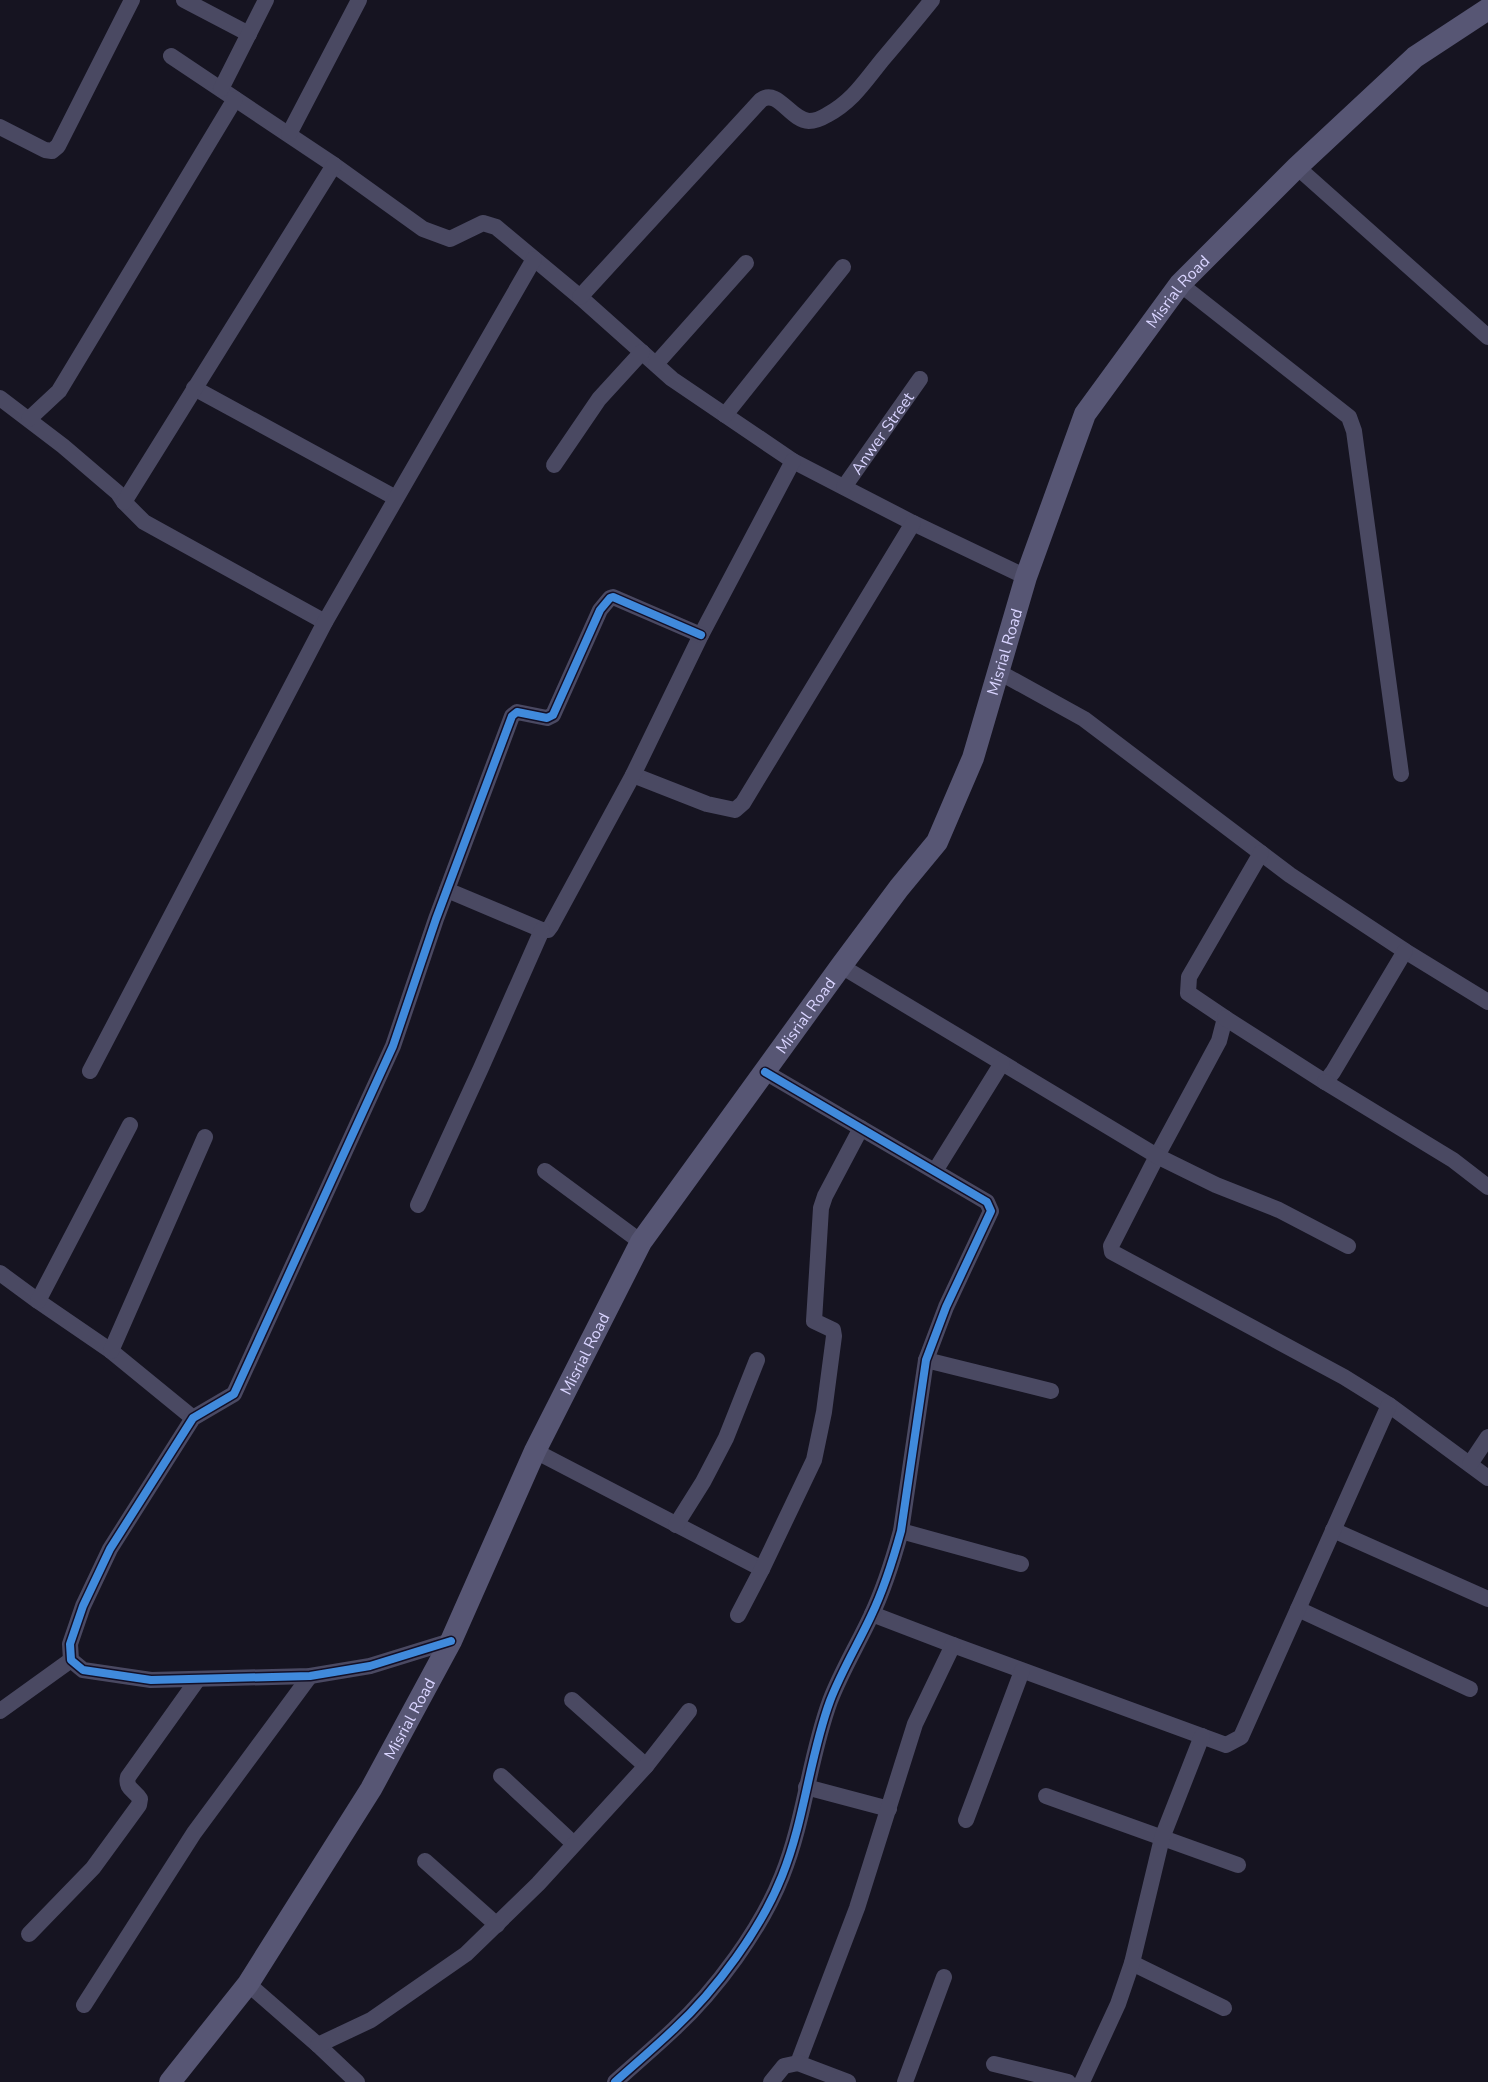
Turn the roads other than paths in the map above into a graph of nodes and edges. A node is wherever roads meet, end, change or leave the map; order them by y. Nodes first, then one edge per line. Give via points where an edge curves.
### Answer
1 (132, 0) edge
2 (184, 0) edge
3 (266, 0) edge
4 (359, 0) edge
5 (932, 0) edge
6 (1488, 9) edge
7 (249, 34) junction
8 (171, 56) dead end
9 (221, 89) junction
10 (235, 99) junction
11 (0, 128) edge
12 (289, 134) junction
13 (334, 165) junction
14 (1297, 166) junction
15 (534, 259) junction
16 (746, 263) dead end
17 (843, 267) dead end
18 (1180, 284) junction
19 (580, 297) junction
20 (1488, 337) edge
21 (642, 352) junction
22 (656, 364) junction
23 (920, 379) dead end
24 (194, 388) junction
25 (0, 398) edge
26 (725, 415) junction
27 (29, 419) junction
28 (793, 461) junction
29 (554, 466) dead end
30 (844, 487) junction
31 (396, 498) junction
32 (124, 502) junction
33 (913, 523) junction
34 (1026, 577) junction
35 (325, 622) junction
36 (701, 636) junction
37 (997, 671) junction
38 (1401, 774) dead end
39 (633, 775) junction
40 (1261, 853) junction
41 (447, 890) junction
42 (542, 930) junction
43 (1405, 951) junction
44 (841, 966) junction
45 (1488, 1002) edge
46 (1225, 1018) junction
47 (1002, 1063) junction
48 (90, 1071) dead end
49 (765, 1072) junction
50 (1325, 1082) junction
51 (130, 1125) dead end
52 (860, 1128) junction
53 (205, 1137) dead end
54 (1157, 1156) junction
55 (545, 1171) dead end
56 (935, 1171) junction
57 (1488, 1187) edge
58 (418, 1205) dead end
59 (641, 1242) junction
60 (1348, 1246) dead end
61 (0, 1272) edge
62 (38, 1301) junction
63 (111, 1351) junction
64 (756, 1360) dead end
65 (926, 1360) junction
66 (1051, 1391) dead end
67 (1389, 1405) junction
68 (193, 1418) junction
69 (1488, 1438) edge
70 (535, 1451) junction
71 (1470, 1464) junction
72 (1488, 1478) edge
73 (676, 1525) junction
74 (1333, 1530) junction
75 (901, 1531) junction
76 (1021, 1564) dead end
77 (762, 1570) junction
78 (1488, 1599) edge
79 (1298, 1609) junction
80 (872, 1614) junction
81 (738, 1615) dead end
82 (451, 1641) junction
83 (952, 1645) junction
84 (70, 1660) junction
85 (1022, 1671) junction
86 (310, 1676) junction
87 (198, 1679) junction
88 (1470, 1689) dead end
89 (572, 1700) dead end
90 (0, 1711) edge
91 (689, 1711) dead end
92 (1202, 1736) junction
93 (646, 1766) junction
94 (501, 1776) dead end
95 (806, 1787) junction
96 (1046, 1796) dead end
97 (889, 1809) junction
98 (966, 1820) dead end
99 (1162, 1838) junction
100 (574, 1844) junction
101 (425, 1861) dead end
102 (1238, 1865) dead end
103 (498, 1926) junction
104 (29, 1934) dead end
105 (1132, 1963) junction
106 (944, 1977) dead end
107 (248, 1984) junction
108 (84, 2005) dead end
109 (1224, 2008) dead end
110 (318, 2045) junction
111 (798, 2063) junction
112 (994, 2064) dead end
113 (170, 2082) edge
114 (357, 2082) edge
115 (616, 2082) edge
116 (771, 2082) edge
117 (848, 2082) edge
118 (905, 2082) edge
119 (1068, 2082) edge
120 (1082, 2082) edge

1 - 11 street via 58,146 52,151 45,150
2 - 7 street
3 - 7 street
4 - 12 street
5 - 19 street via 860,90 842,107 809,121 797,117 773,96 761,100
6 - 14 main road, Misrial Road via 1415,57
7 - 9 street
8 - 9 street
9 - 10 street
10 - 12 street
10 - 27 street via 59,391
12 - 13 street
13 - 15 street via 423,229 450,239 483,223 490,224
13 - 24 street
14 - 18 main road, Misrial Road
14 - 20 street
15 - 19 street
15 - 31 street
16 - 22 street
17 - 26 street
18 - 34 main road, Misrial Road via 1085,414
18 - 38 street via 1349,417 1354,431
19 - 21 street
21 - 22 street
21 - 29 street via 599,399
22 - 26 street via 672,379
23 - 30 street, Anwer Street
24 - 31 street
24 - 32 street
25 - 27 street
26 - 28 street
27 - 32 street via 118,493
28 - 30 street
28 - 36 street
30 - 33 street
31 - 35 street
32 - 35 street via 144,522
33 - 34 street
33 - 39 street via 743,803 735,810 707,804
34 - 37 main road, Misrial Road
35 - 48 street
36 - 39 street
36 - 41 street via 612,597 607,601 552,715 547,718 517,712 512,716
37 - 40 street via 1084,719
37 - 44 main road, Misrial Road via 973,758 937,842
39 - 42 street via 551,926
40 - 43 street
40 - 46 street via 1189,977 1188,993
41 - 42 street
41 - 68 street via 393,1046 234,1394
42 - 58 street
43 - 45 street
43 - 50 street
44 - 47 street
44 - 49 main road, Misrial Road
46 - 50 street
46 - 54 street via 1219,1041
47 - 54 street
47 - 56 street
49 - 52 street
49 - 59 main road, Misrial Road
50 - 57 street via 1453,1160
51 - 62 street
52 - 56 street
52 - 77 street via 821,1208 813,1312 814,1320 833,1330 834,1336 814,1460
53 - 63 street
54 - 60 street via 1216,1185 1279,1210
54 - 67 street via 1111,1246 1112,1252 1344,1377
55 - 59 street
56 - 65 street via 987,1202 991,1211 946,1307
59 - 70 main road, Misrial Road
61 - 62 street
62 - 63 street
63 - 68 street
64 - 73 street via 726,1438
65 - 66 street
65 - 75 street
67 - 71 street
67 - 74 street
68 - 84 street via 110,1548 83,1606 70,1644
69 - 71 street
70 - 73 street
70 - 82 main road, Misrial Road
71 - 72 street
73 - 77 street
74 - 78 street
74 - 79 street
75 - 76 street
75 - 80 street
77 - 81 street
79 - 88 street
79 - 92 street via 1241,1737 1226,1745
80 - 83 street
80 - 95 street via 830,1700
82 - 86 street via 370,1666
82 - 107 main road, Misrial Road via 371,1789
83 - 85 street
83 - 97 street via 915,1724
84 - 87 street via 83,1670 151,1680
84 - 90 street
85 - 92 street
85 - 98 street
86 - 87 street
86 - 108 street via 194,1833
87 - 104 street via 128,1777 127,1783 138,1795 139,1805 93,1868
89 - 93 street
91 - 93 street
92 - 99 street
93 - 100 street
94 - 100 street
95 - 97 street
95 - 115 street via 799,1824 782,1876 760,1919 731,1964 676,2028
96 - 99 street
97 - 111 street via 857,1908
99 - 102 street
99 - 105 street
100 - 103 street
101 - 103 street
103 - 110 street via 466,1954 372,2020
105 - 109 street
105 - 120 street via 1118,2004
106 - 118 street
107 - 110 street
107 - 113 main road, Misrial Road
110 - 114 street
111 - 116 street via 784,2066
111 - 117 street
112 - 119 street

